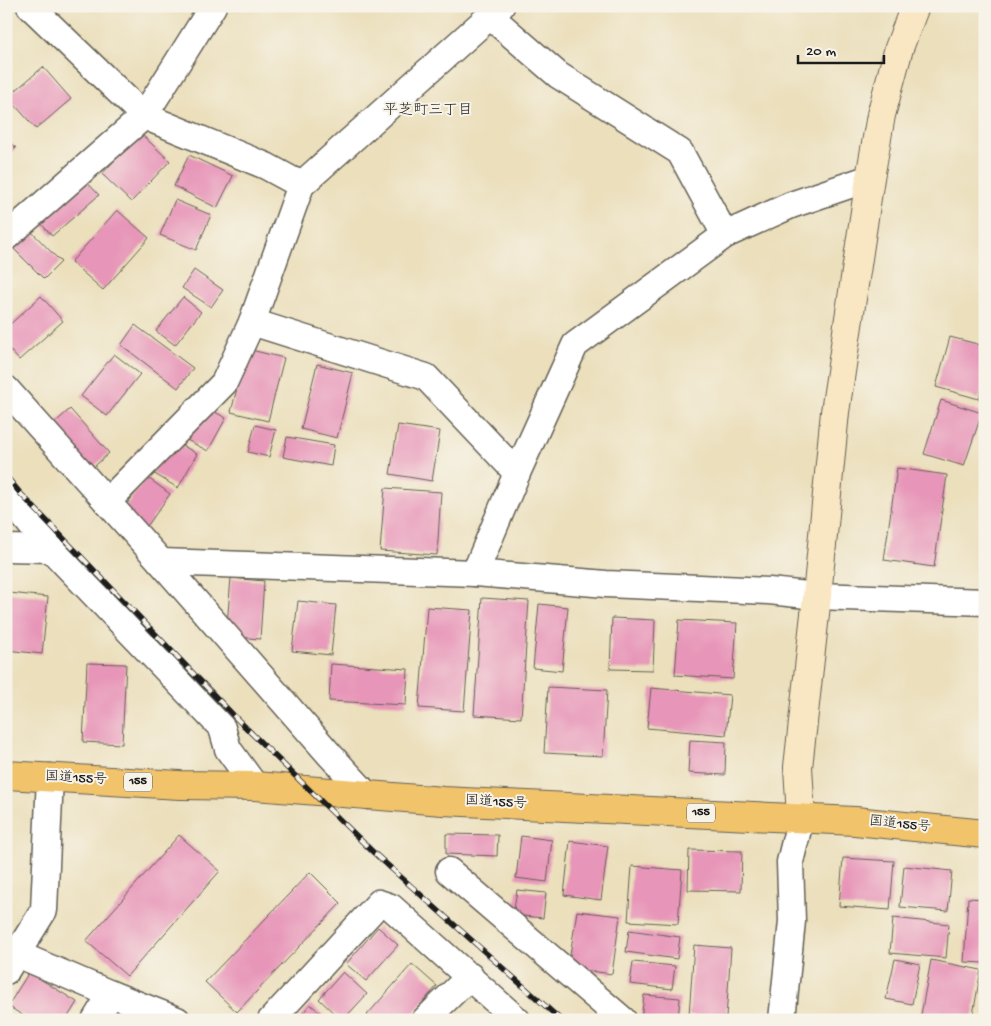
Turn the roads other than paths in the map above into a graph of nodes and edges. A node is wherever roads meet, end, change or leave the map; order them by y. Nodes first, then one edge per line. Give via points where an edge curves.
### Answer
1 (30, 6) edge
2 (213, 6) edge
3 (915, 6) edge
4 (496, 12) edge
5 (144, 116) junction
6 (870, 178) junction
7 (301, 185) junction
8 (725, 235) junction
9 (6, 237) edge
10 (252, 322) junction
11 (6, 390) edge
12 (517, 474) junction
13 (6, 496) edge
14 (107, 502) junction
15 (6, 548) edge
16 (51, 549) junction
17 (161, 562) junction
18 (475, 573) junction
19 (817, 596) junction
20 (985, 602) edge
21 (6, 774) edge
22 (50, 777) junction
23 (255, 786) junction
24 (368, 796) junction
25 (801, 818) junction
26 (985, 834) edge
27 (449, 871) dead end
28 (11, 962) edge
29 (470, 976) junction
30 (111, 994) junction
31 (784, 1019) edge
32 (95, 1020) edge
33 (177, 1020) edge
34 (271, 1020) edge
35 (424, 1020) edge
36 (517, 1020) edge
37 (623, 1020) edge

1 - 5 street
2 - 5 street
3 - 6 street via 899,48
4 - 7 street
4 - 8 street via 558,75 680,152
5 - 7 street via 266,166
5 - 9 street
6 - 8 street via 791,205
6 - 19 street via 835,412
7 - 10 street
8 - 12 street via 575,345
10 - 12 street via 426,377
10 - 14 street via 224,383
11 - 14 street
12 - 18 street
13 - 16 street
14 - 17 street
15 - 16 street
16 - 23 street via 222,728 228,750
17 - 18 street
17 - 24 street
18 - 19 street
19 - 20 street
19 - 25 street via 798,767
21 - 22 highway, 国道155号 / 155
22 - 23 highway, 国道155号 / 155
22 - 28 street via 44,910
23 - 24 highway, 国道155号 / 155
24 - 25 highway, 国道155号 / 155
25 - 26 highway, 国道155号 / 155
25 - 31 street via 790,862 792,921
27 - 37 street
28 - 30 street
29 - 34 street via 391,906 379,903
29 - 35 street
29 - 36 street
30 - 32 street
30 - 33 street

